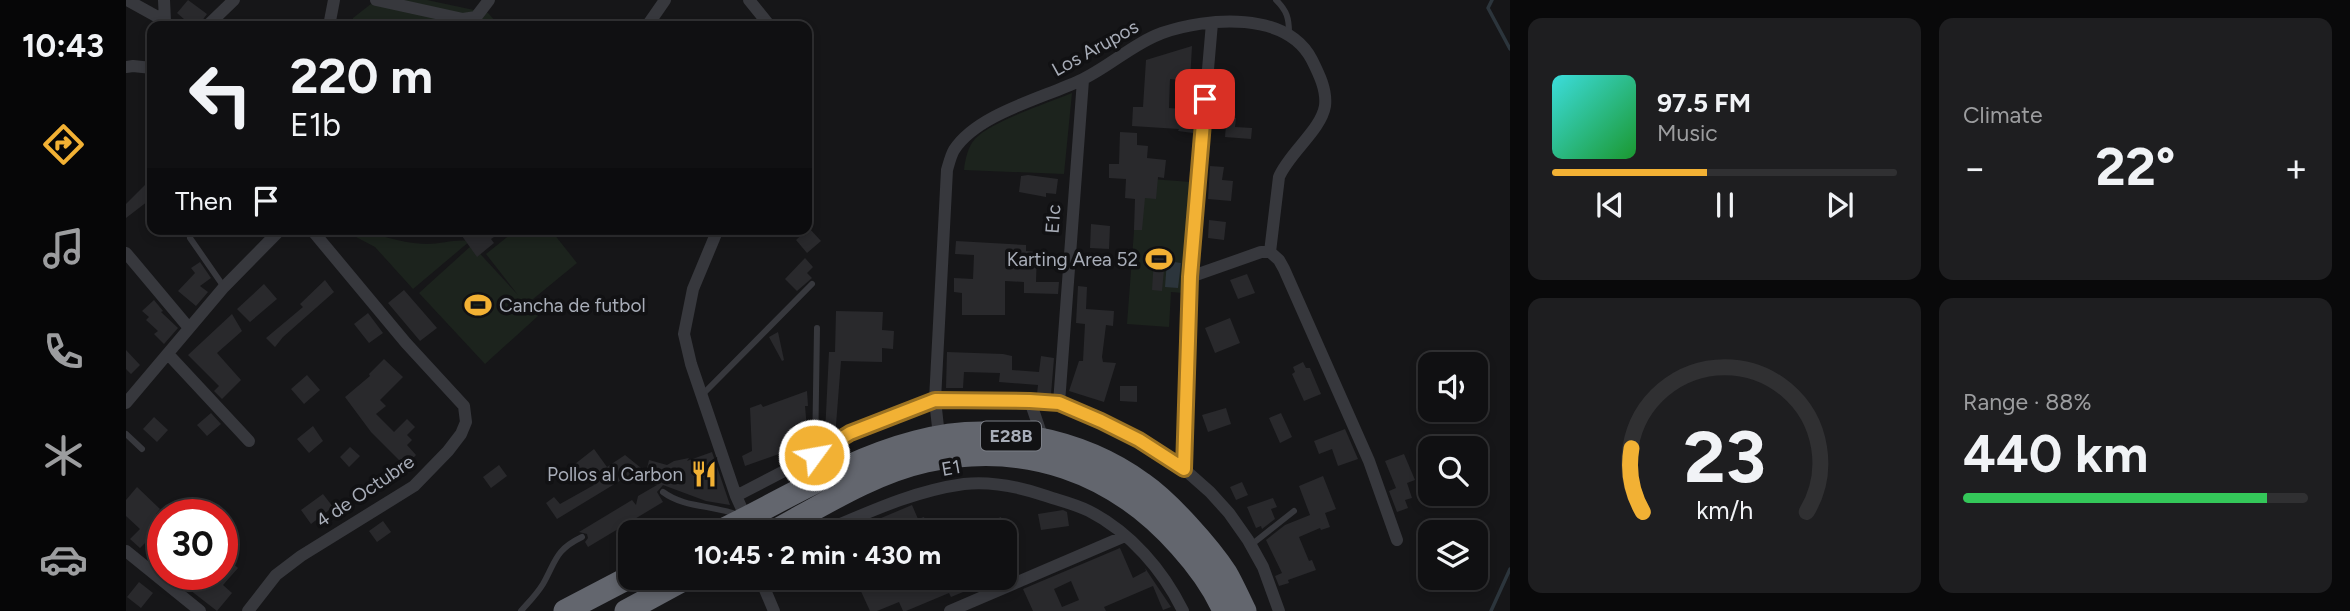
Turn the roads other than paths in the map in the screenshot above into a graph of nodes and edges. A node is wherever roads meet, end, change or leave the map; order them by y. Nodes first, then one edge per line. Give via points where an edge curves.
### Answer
1 (127, 0) edge
2 (164, 0) edge
3 (234, 0) edge
4 (334, 0) edge
5 (376, 0) edge
6 (489, 0) edge
7 (666, 0) edge
8 (749, 0) edge
9 (1276, 0) edge
10 (164, 21) edge
11 (167, 21) edge
12 (212, 21) edge
13 (330, 21) edge
14 (651, 21) edge
15 (766, 21) edge
16 (1212, 23) junction
17 (1290, 33) junction
18 (126, 67) edge
19 (147, 68) edge
20 (1083, 80) junction
21 (275, 235) edge
22 (317, 235) edge
23 (716, 235) edge
24 (190, 238) dead end
25 (1270, 252) junction
26 (126, 253) edge
27 (1190, 277) junction
28 (811, 284) dead end
29 (224, 287) junction
30 (189, 328) junction
31 (817, 328) dead end
32 (168, 354) junction
33 (702, 395) junction
34 (935, 400) junction
35 (1030, 401) junction
36 (126, 403) edge
37 (1059, 403) junction
38 (126, 434) edge
39 (939, 436) junction
40 (1043, 439) junction
41 (249, 441) dead end
42 (142, 450) dead end
43 (814, 455) junction
44 (1184, 469) junction
45 (663, 492) dead end
46 (736, 496) junction
47 (1294, 511) dead end
48 (746, 518) junction
49 (742, 520) edge
50 (796, 520) edge
51 (850, 520) edge
52 (1125, 536) junction
53 (582, 537) dead end
54 (1397, 540) dead end
55 (1251, 545) junction
56 (126, 551) edge
57 (618, 583) edge
58 (665, 590) edge
59 (765, 590) edge
60 (200, 611) edge
61 (248, 611) edge
62 (520, 611) edge
63 (565, 611) edge
64 (626, 611) edge
65 (774, 611) edge
66 (950, 611) edge
67 (1183, 611) edge
68 (1224, 611) edge
69 (1245, 611) edge
70 (1279, 611) edge

1 - 10 street
2 - 11 street
3 - 12 street
4 - 13 street
5 - 6 street via 463,19 475,17
7 - 14 street
8 - 15 street
9 - 17 lane via 1289,19
16 - 17 street, Los Arupos via 1254,22
16 - 20 street, Los Arupos via 1163,33
16 - 27 street
17 - 25 street via 1317,68 1325,105 1279,177
18 - 19 street
20 - 34 street, Los Arupos via 995,118 972,131 954,149 947,170
20 - 37 street, E1c
21 - 29 street
22 - 61 street, 4 de Octubre via 406,344 464,406 466,422 461,434 414,486 300,556 276,575
23 - 33 street via 693,289 684,334
24 - 29 lane
25 - 27 street
25 - 54 street via 1284,269 1369,461
26 - 30 street
27 - 44 street
28 - 33 lane
29 - 30 street
30 - 32 street
31 - 43 lane
32 - 36 street
32 - 41 street
33 - 46 street
34 - 35 street
34 - 39 street, Los Arupos
34 - 43 street via 850,433
35 - 37 street
35 - 40 street
37 - 44 street via 1139,440
38 - 42 lane
39 - 40 highway, E28B via 976,433
39 - 48 highway, E28B via 865,459
40 - 69 highway, E28B via 1093,456 1144,484 1185,522 1226,572
43 - 46 street
44 - 55 street via 1229,513
45 - 48 lane
46 - 48 street
47 - 55 lane
48 - 49 highway, E28B
50 - 68 highway, E28B via 887,473 913,465 992,454 1020,458 1093,478 1136,503 1197,563
51 - 52 street, E1 via 903,497 965,484 995,484 1088,511
52 - 66 street
52 - 67 street via 1160,573
53 - 62 lane via 564,546 543,584
55 - 70 street
56 - 60 street
57 - 63 highway
58 - 64 highway
59 - 65 street

